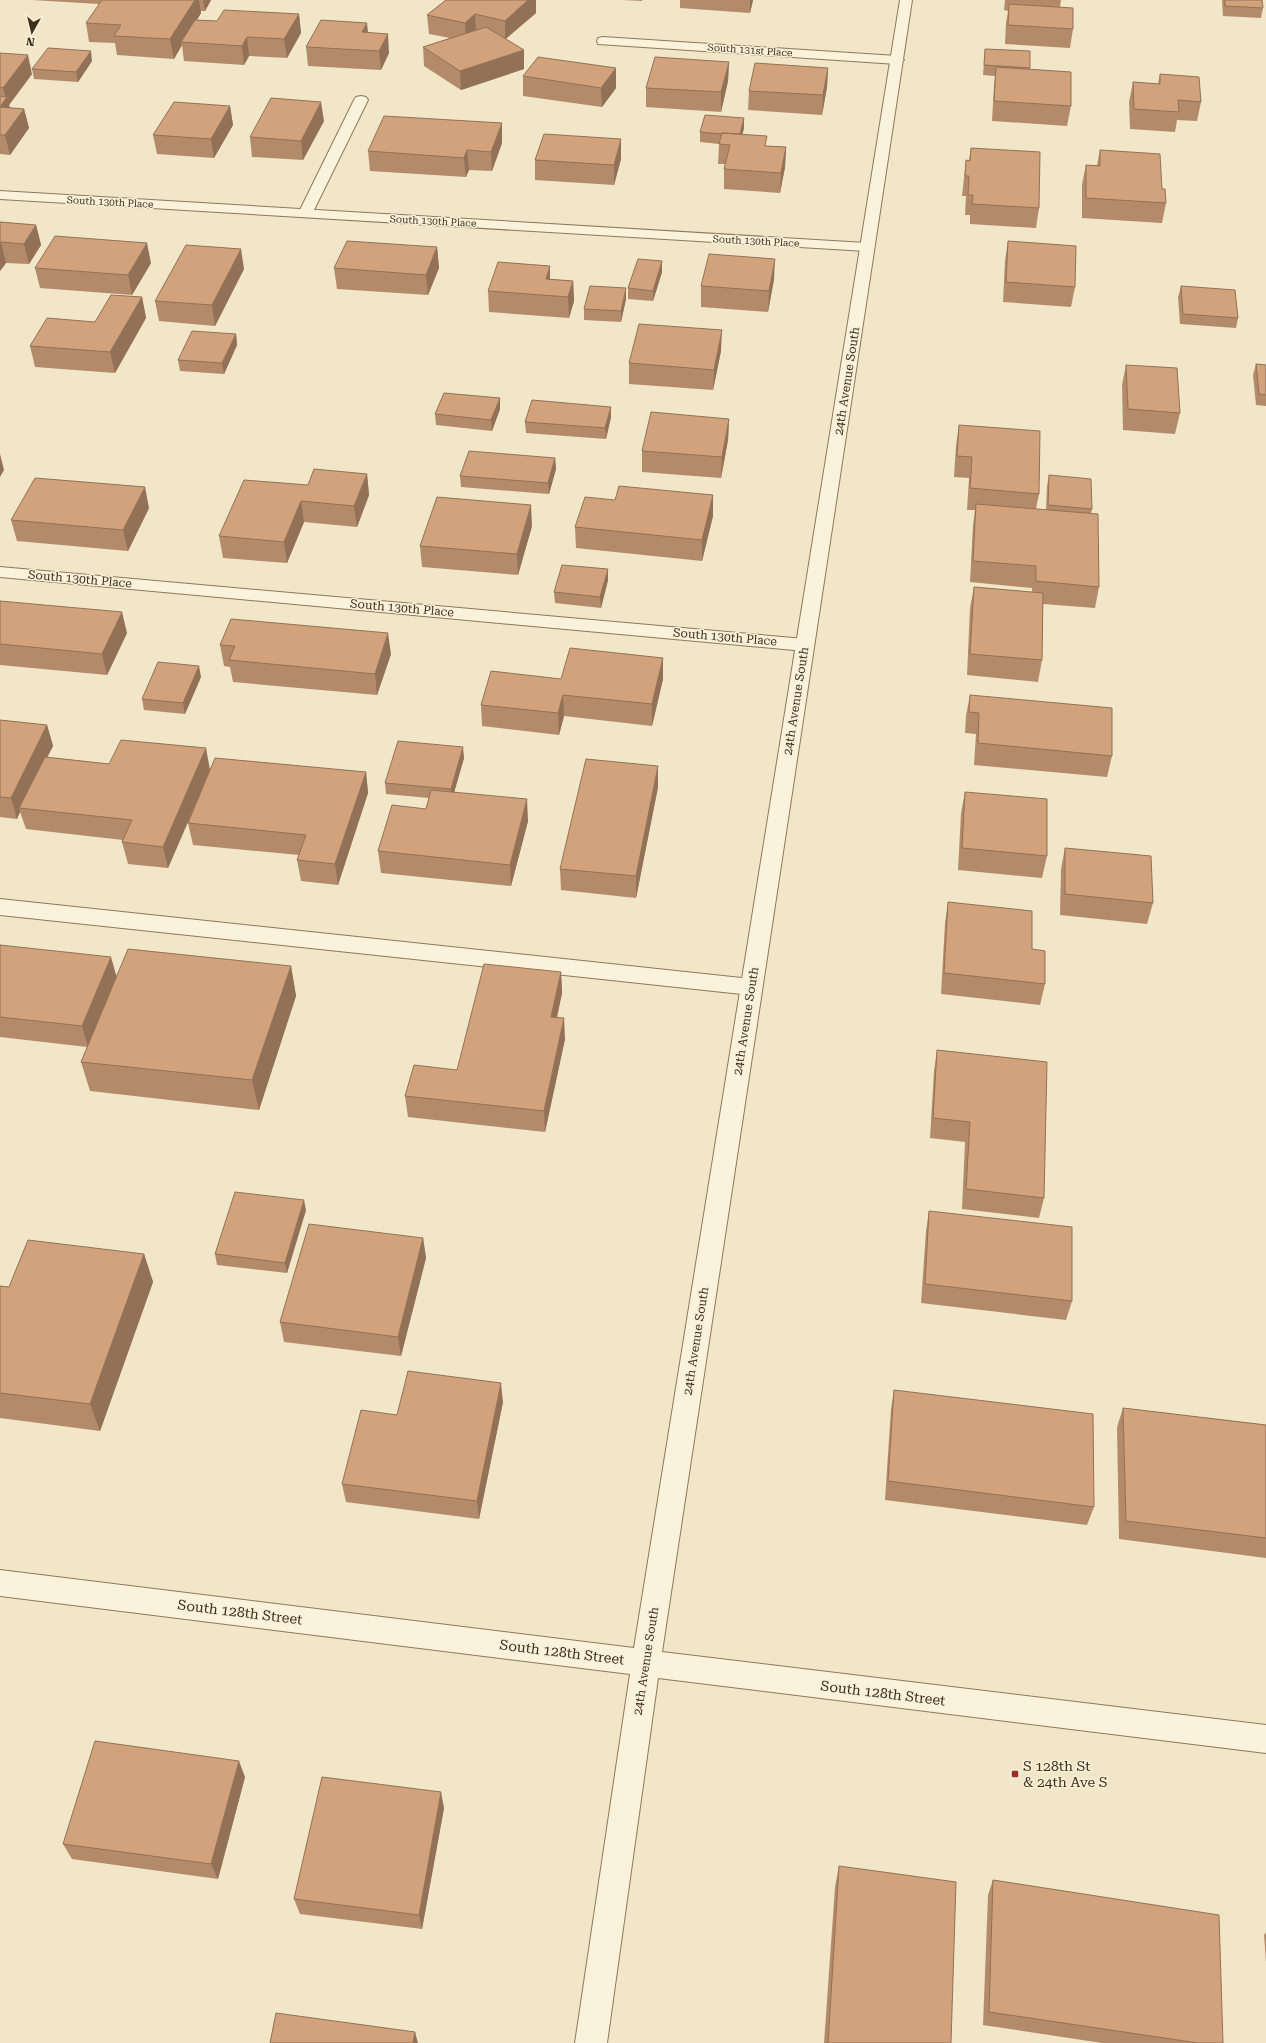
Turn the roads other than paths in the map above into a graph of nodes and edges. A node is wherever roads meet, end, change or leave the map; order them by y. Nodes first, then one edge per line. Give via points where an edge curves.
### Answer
1 (906, 0) edge
2 (603, 41) dead end
3 (897, 60) junction
4 (361, 100) dead end
5 (0, 195) edge
6 (305, 214) junction
7 (866, 248) junction
8 (0, 572) edge
9 (805, 645) junction
10 (0, 907) edge
11 (751, 987) junction
12 (0, 1583) edge
13 (646, 1663) junction
14 (1266, 1739) edge
15 (591, 2043) edge

1 - 3 street, 24th Avenue South
2 - 3 street, South 131st Place
3 - 7 street, 24th Avenue South
4 - 6 street
5 - 6 street, South 130th Place
6 - 7 street, South 130th Place
7 - 9 street, 24th Avenue South via 863,282
8 - 9 street, South 130th Place
9 - 11 street, 24th Avenue South
10 - 11 street
11 - 13 street, 24th Avenue South
12 - 13 street, South 128th Street
13 - 14 street, South 128th Street
13 - 15 street, 24th Avenue South

